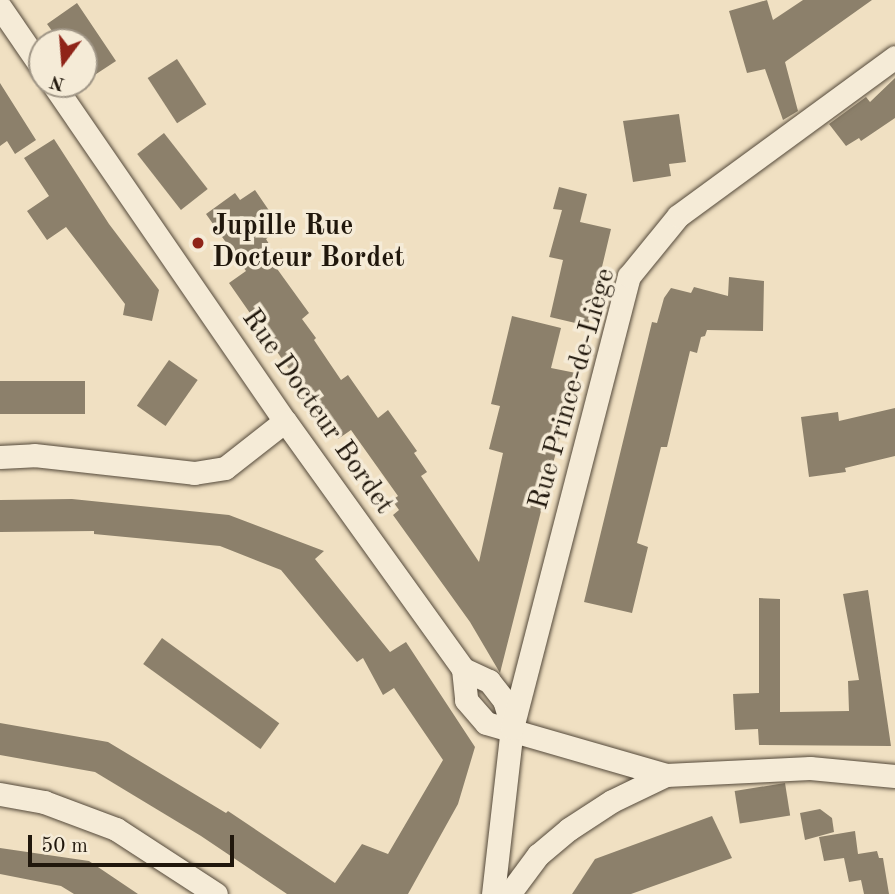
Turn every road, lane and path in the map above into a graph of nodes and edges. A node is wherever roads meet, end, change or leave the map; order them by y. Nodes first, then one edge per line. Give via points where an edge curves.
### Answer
1 (0, 7) edge
2 (28, 48) edge
3 (895, 57) edge
4 (63, 98) edge
5 (285, 421) junction
6 (0, 457) edge
7 (512, 728) junction
8 (666, 775) junction
9 (894, 778) edge
10 (0, 794) edge
11 (216, 894) edge
12 (492, 894) edge
13 (509, 894) edge

1 - 2 street
3 - 7 street, Rue Prince-de-Liège via 678,216 629,276
4 - 5 street, Rue Docteur Bordet
5 - 6 street via 225,468 194,473 34,455
5 - 7 street, Rue Docteur Bordet via 463,669 466,699 486,723
7 - 8 street, Rue Docteur Bordet
7 - 12 street, Rue Prince-de-Liège
8 - 9 street via 810,768
8 - 13 street via 612,801 569,829 538,855
10 - 11 street via 44,802 116,829

